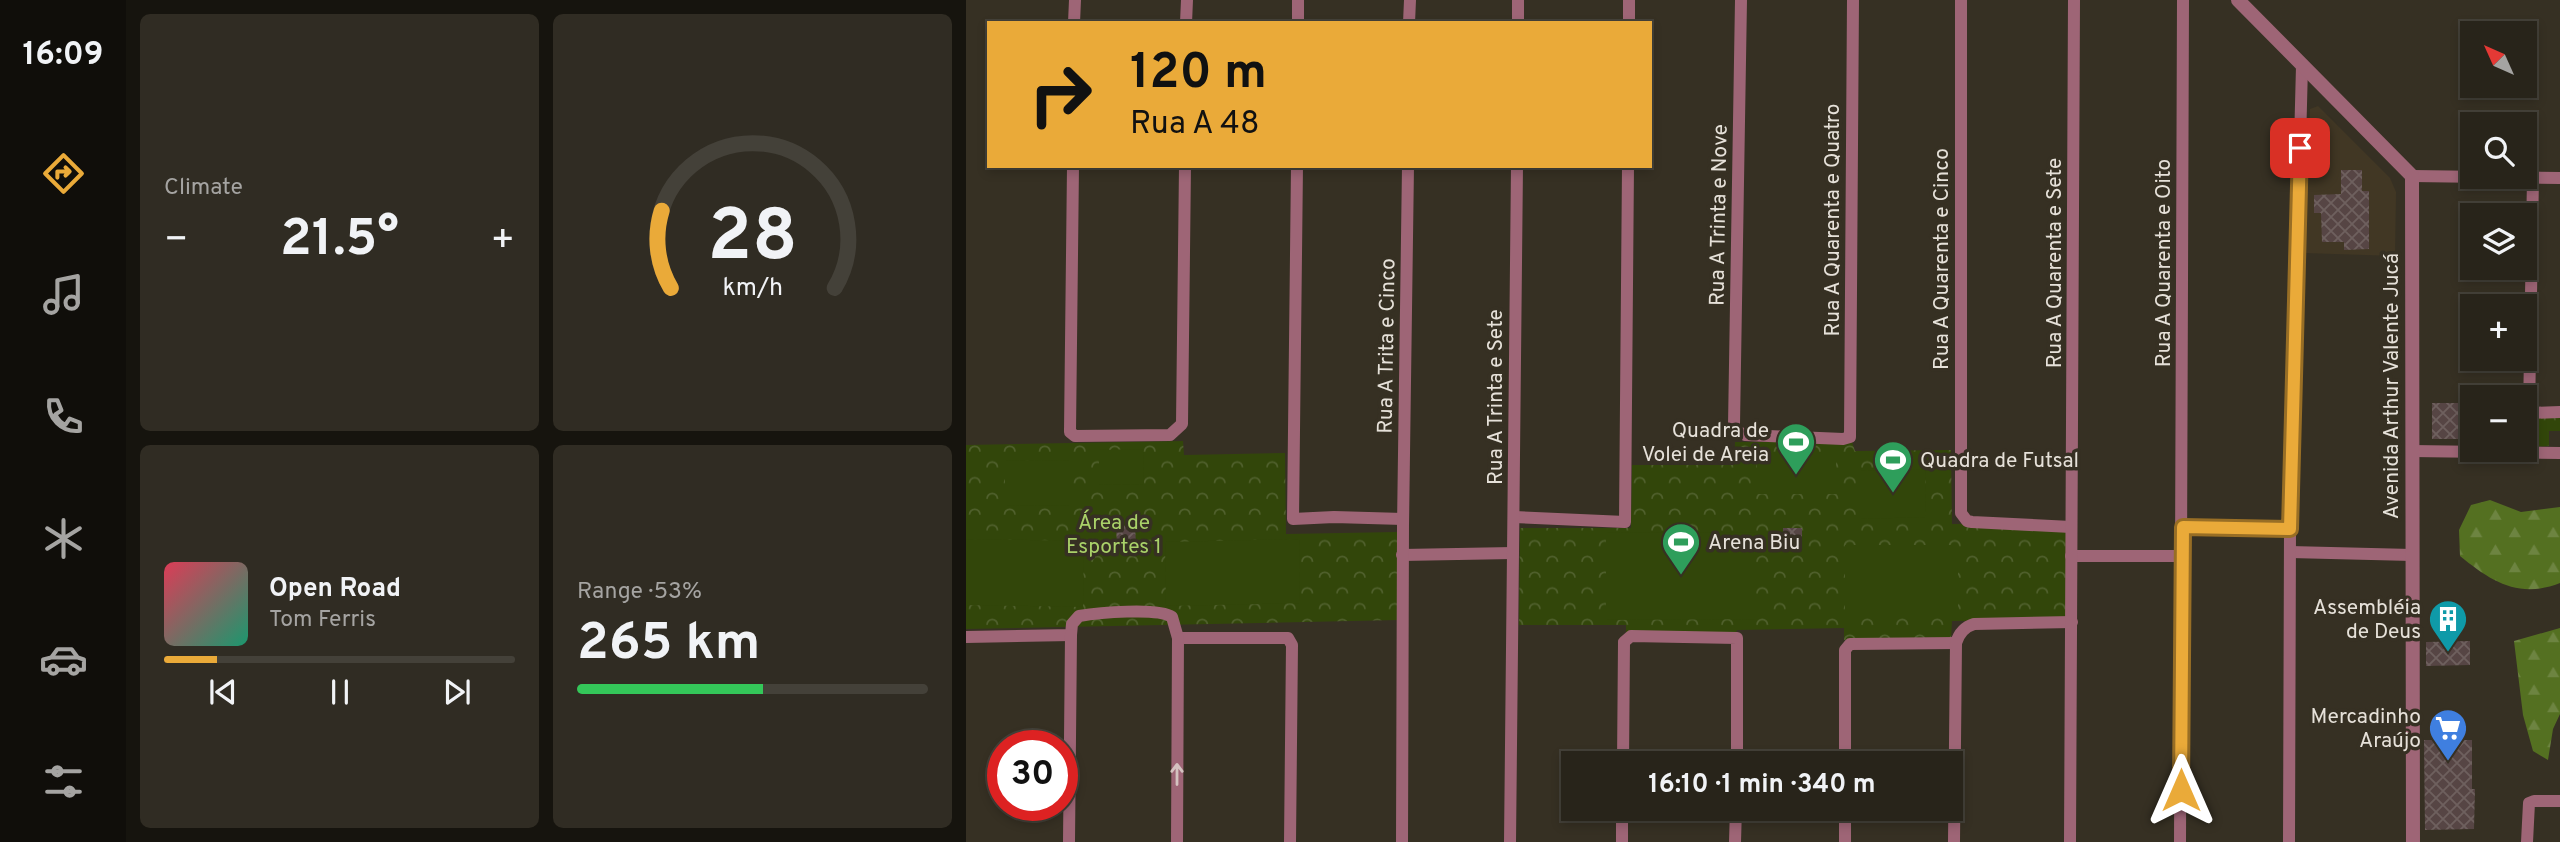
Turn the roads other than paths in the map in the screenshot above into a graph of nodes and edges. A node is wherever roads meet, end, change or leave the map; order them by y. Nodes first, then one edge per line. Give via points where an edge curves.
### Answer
1 (1074, 0) edge
2 (1186, 0) edge
3 (1298, 0) edge
4 (1410, 0) edge
5 (1518, 0) edge
6 (1629, 0) edge
7 (1741, 0) edge
8 (1853, 0) edge
9 (1961, 0) edge
10 (2074, 0) edge
11 (2183, 0) edge
12 (2238, 0) edge
13 (1074, 21) edge
14 (1186, 21) edge
15 (1298, 21) edge
16 (1409, 21) edge
17 (1518, 21) edge
18 (1629, 21) edge
19 (2302, 66) junction
20 (1073, 168) edge
21 (1185, 168) edge
22 (1297, 168) edge
23 (1408, 168) edge
24 (1517, 168) edge
25 (1628, 168) edge
26 (2412, 176) junction
27 (2460, 176) edge
28 (2537, 177) edge
29 (2560, 178) edge
30 (2533, 189) edge
31 (2560, 412) edge
32 (1847, 439) joint
33 (2412, 451) junction
34 (2560, 453) edge
35 (1514, 517) junction
36 (1403, 522) junction
37 (2071, 527) junction
38 (2183, 527) junction
39 (2290, 529) junction
40 (2290, 552) junction
41 (1513, 554) junction
42 (1402, 555) junction
43 (2412, 555) junction
44 (2071, 556) junction
45 (2182, 556) junction
46 (2072, 622) junction
47 (1072, 635) junction
48 (966, 637) edge
49 (1178, 638) junction
50 (1956, 643) junction
51 (1623, 751) edge
52 (1737, 751) edge
53 (1845, 751) edge
54 (2560, 801) edge
55 (1622, 821) edge
56 (1736, 821) edge
57 (1845, 821) edge
58 (1069, 842) edge
59 (1177, 842) edge
60 (1290, 842) edge
61 (1402, 842) edge
62 (1510, 842) edge
63 (1622, 842) edge
64 (1735, 842) edge
65 (1845, 842) edge
66 (1954, 842) edge
67 (2070, 842) edge
68 (2180, 842) edge
69 (2289, 842) edge
70 (2413, 842) edge
71 (2527, 842) edge

1 - 13 street
2 - 14 street
3 - 15 street
4 - 16 street
5 - 17 street
6 - 18 street
7 - 32 street, Rua A Trinta e Nove via 1735,430 1745,435
8 - 32 street, Rua A Quarenta e Quatro
9 - 37 street, Rua A Quarenta e Cinco via 1961,513 1972,522
10 - 37 street, Rua A Quarenta e Sete
11 - 38 street, Rua A Quarenta e Oito
12 - 19 street
19 - 26 street
19 - 39 street
20 - 21 street via 1072,435 1170,435 1182,424
22 - 36 street via 1293,519
23 - 36 street, Rua A Trita e Cinco
24 - 35 street, Rua A Trinta e Sete
25 - 35 street via 1625,523
26 - 27 street
26 - 33 street, Avenida Arthur Valente Jucá
28 - 29 street
30 - 31 street via 2529,413
33 - 34 street
33 - 43 street, Avenida Arthur Valente Jucá
35 - 41 street, Rua A Trinta e Sete
36 - 42 street, Rua A Trita e Cinco
37 - 44 street, Rua A Quarenta e Sete
38 - 39 street
38 - 45 street, Rua A Quarenta e Oito
39 - 40 street
40 - 43 street
40 - 69 street
41 - 42 street
41 - 62 street, Rua A Trinta e Sete
42 - 61 street, Rua A Trita e Cinco
43 - 70 street, Avenida Arthur Valente Jucá
44 - 45 street
44 - 46 street, Rua A Quarenta e Sete
45 - 68 street, Rua A Quarenta e Oito
46 - 50 street via 1974,624 1966,626
46 - 67 street, Rua A Quarenta e Sete
47 - 48 street
47 - 49 street via 1072,624 1079,616 1150,612 1172,617
47 - 58 street
59 -> 49 street
49 - 60 street via 1287,638 1292,645
50 - 53 street via 1850,645 1845,650
50 - 66 street
51 - 52 street via 1624,642 1631,636 1737,638
54 - 71 street via 2532,801
55 - 63 street
56 - 64 street
57 - 65 street

